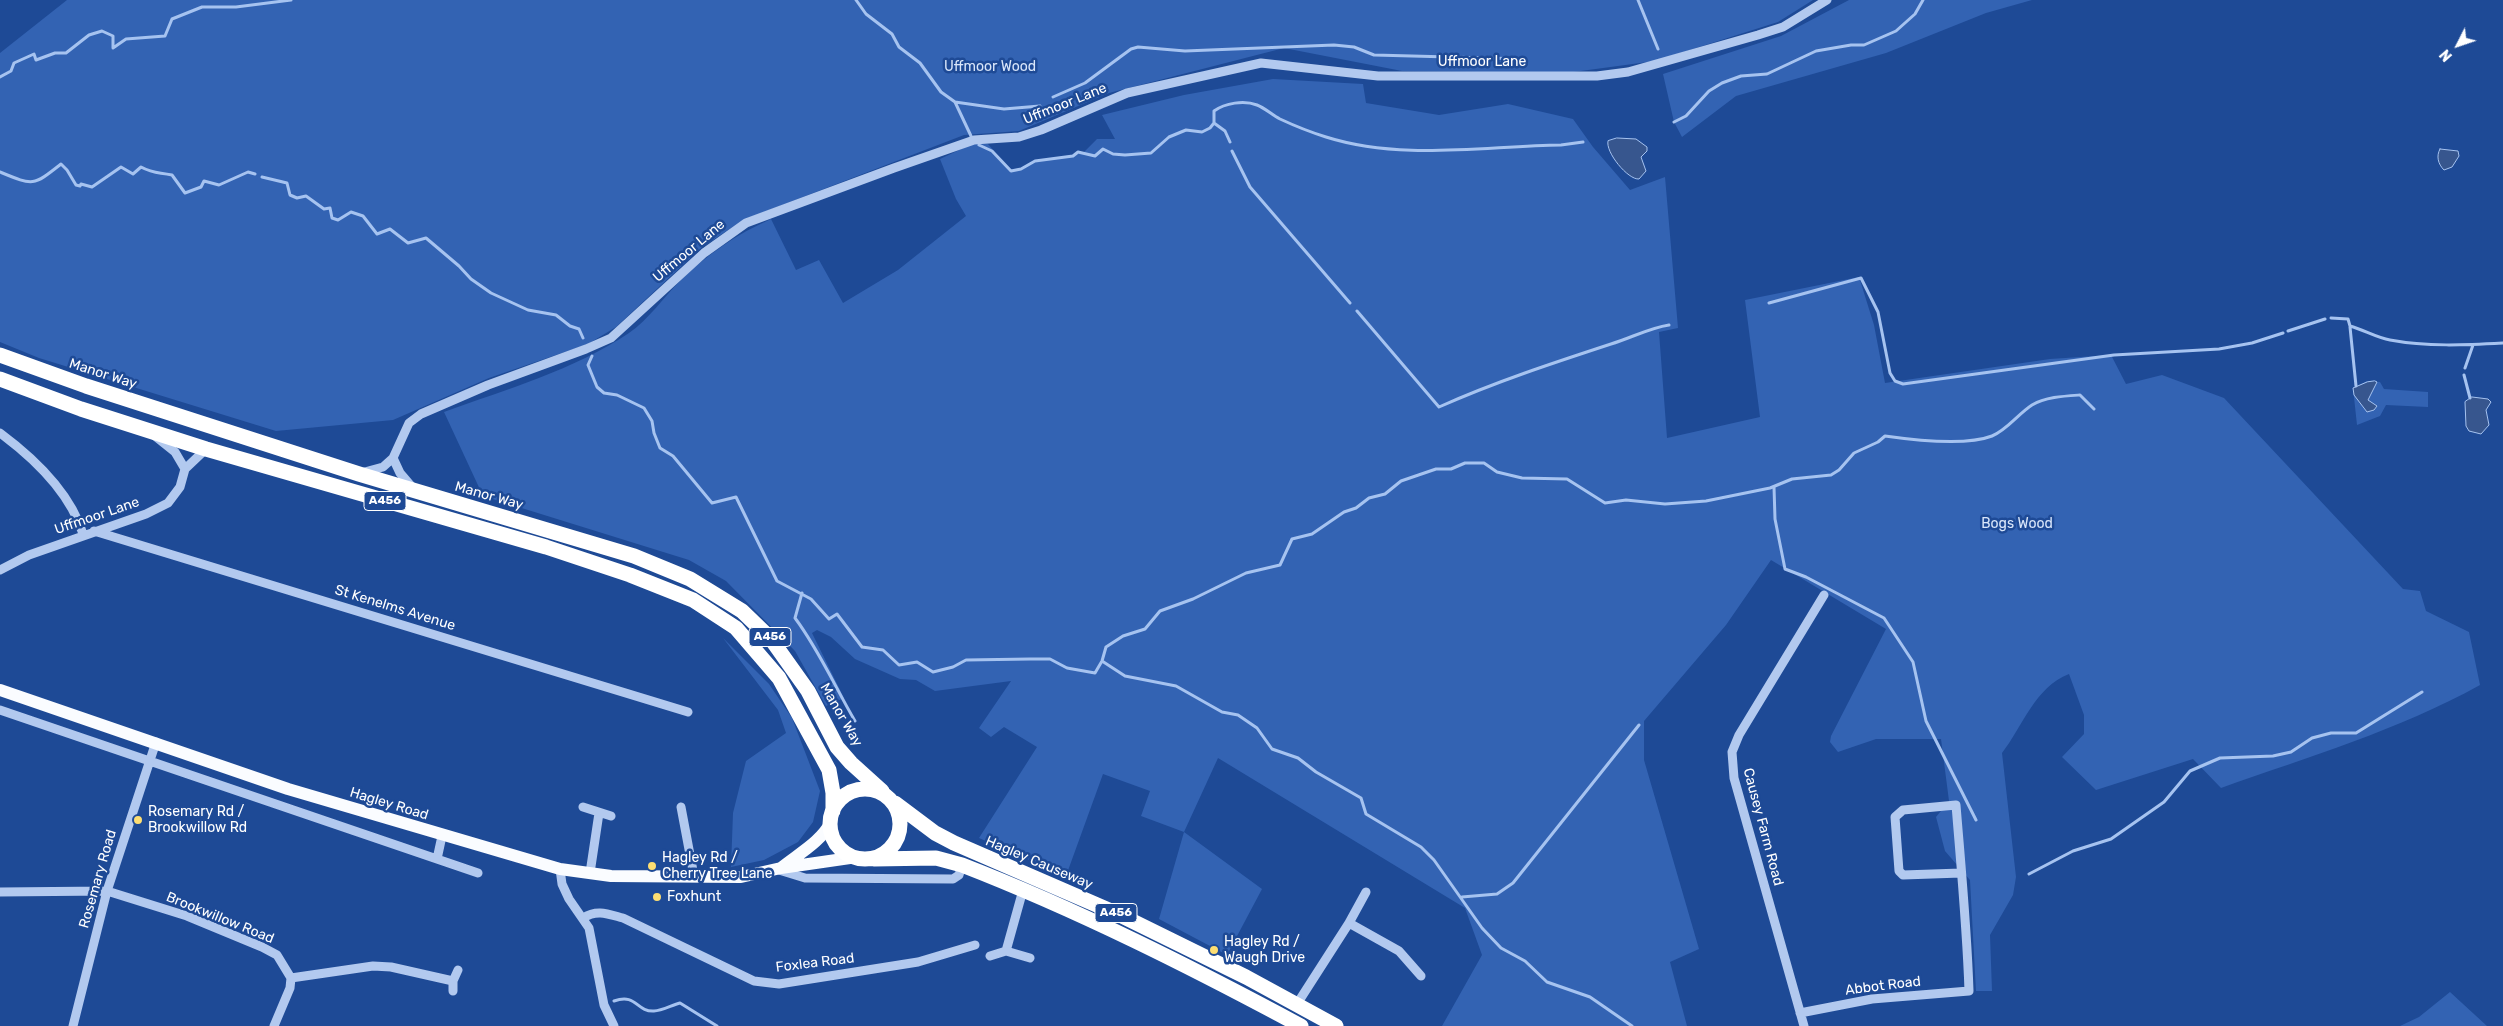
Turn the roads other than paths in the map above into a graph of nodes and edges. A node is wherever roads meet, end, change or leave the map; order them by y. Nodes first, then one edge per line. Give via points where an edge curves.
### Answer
1 (1827, 0) edge
2 (0, 355) edge
3 (0, 379) edge
4 (144, 428) junction
5 (0, 433) edge
6 (206, 449) junction
7 (393, 458) junction
8 (185, 469) junction
9 (359, 474) junction
10 (418, 492) junction
11 (94, 530) junction
12 (83, 534) junction
13 (0, 570) edge
14 (1824, 595) dead end
15 (0, 690) edge
16 (0, 710) edge
17 (688, 712) dead end
18 (156, 742) junction
19 (148, 761) junction
20 (882, 791) junction
21 (895, 803) junction
22 (583, 807) dead end
23 (681, 807) dead end
24 (599, 813) junction
25 (611, 816) dead end
26 (832, 817) junction
27 (442, 836) junction
28 (850, 858) junction
29 (437, 859) junction
30 (874, 859) junction
31 (962, 865) junction
32 (778, 868) junction
33 (560, 869) junction
34 (478, 873) dead end
35 (590, 873) junction
36 (1961, 873) junction
37 (694, 876) junction
38 (1023, 890) junction
39 (107, 891) junction
40 (0, 892) edge
41 (1366, 892) dead end
42 (583, 918) junction
43 (1349, 923) junction
44 (975, 945) dead end
45 (1006, 952) junction
46 (990, 956) dead end
47 (1030, 958) dead end
48 (458, 970) dead end
49 (1421, 976) dead end
50 (292, 978) junction
51 (453, 981) junction
52 (453, 991) dead end
53 (1297, 1004) junction
54 (1800, 1013) junction
55 (73, 1026) edge
56 (274, 1026) edge
57 (614, 1026) edge
58 (1301, 1026) edge
59 (1336, 1026) edge
60 (1804, 1026) edge

1 - 7 street, Uffmoor Lane via 1783,27 1628,72 1597,76 1378,76 1261,63 1127,94 1019,137 974,140 746,223 704,253 610,338 421,414 409,423
2 - 9 highway, Manor Way / A456
3 - 4 highway, A456
4 - 6 highway, A456
4 - 8 street via 175,452
5 - 12 street via 48,475 77,516
6 - 8 street, Uffmoor Lane
6 - 26 highway, A456 via 546,547 693,600 736,628 779,678 829,770 833,793
7 - 9 street via 383,467
7 - 10 street via 409,485
8 - 11 street, Uffmoor Lane via 180,487 168,502 146,514
9 - 10 highway, Manor Way / A456
10 - 20 highway, Manor Way / A456 via 634,556 690,579 722,597 772,638 808,691 837,747
11 - 12 street, Uffmoor Lane
11 - 17 street, St Kenelms Avenue
12 - 13 street, Uffmoor Lane
14 - 54 street, Causey Farm Road via 1739,735 1732,752 1734,778
15 - 18 main road, Hagley Road
16 - 19 street
18 - 19 street, Rosemary Road
18 - 27 main road, Hagley Road via 288,789
19 - 29 street
19 - 39 street, Rosemary Road
20 - 21 highway, A456
20 - 26 highway via 855,789 843,797
21 - 30 highway via 900,817 900,834 890,849
21 - 53 highway, Hagley Causeway / A456 via 954,843 1120,915
22 - 24 street
23 - 37 street
24 - 25 street
24 - 35 street
26 - 28 highway, A456 via 833,839
26 - 32 main road, Hagley Road via 826,831 815,842
27 - 29 street
27 - 33 main road, Hagley Road
28 - 30 highway, A456
28 - 32 main road, Hagley Road
29 - 34 street
30 - 31 highway, A456 via 936,858
31 - 32 street via 959,875 953,879 805,878
31 - 38 highway, A456
32 - 37 main road, Hagley Road via 741,877
33 - 35 main road, Hagley Road
33 - 42 street via 562,884
35 - 37 main road, Hagley Road via 629,877
36 - 36 street via 1956,805 1903,810 1895,817 1899,871 1903,875
36 - 54 street, Abbot Road via 1969,991 1872,999
38 - 45 street
38 - 58 highway, A456 via 1239,992
39 - 40 street, Brookwillow Road
39 - 50 street, Brookwillow Road via 186,916 262,948 277,956
39 - 55 street, Rosemary Road
41 - 43 street
42 - 44 street, Foxlea Road via 601,912 623,918 754,981 779,984 918,962
42 - 57 street via 604,1004
43 - 49 street via 1399,951
43 - 53 street
45 - 46 street
45 - 47 street
48 - 51 street
50 - 51 street via 373,966
50 - 56 street
51 - 52 street
53 - 59 highway, Hagley Causeway / A456
54 - 60 street, Causey Farm Road

